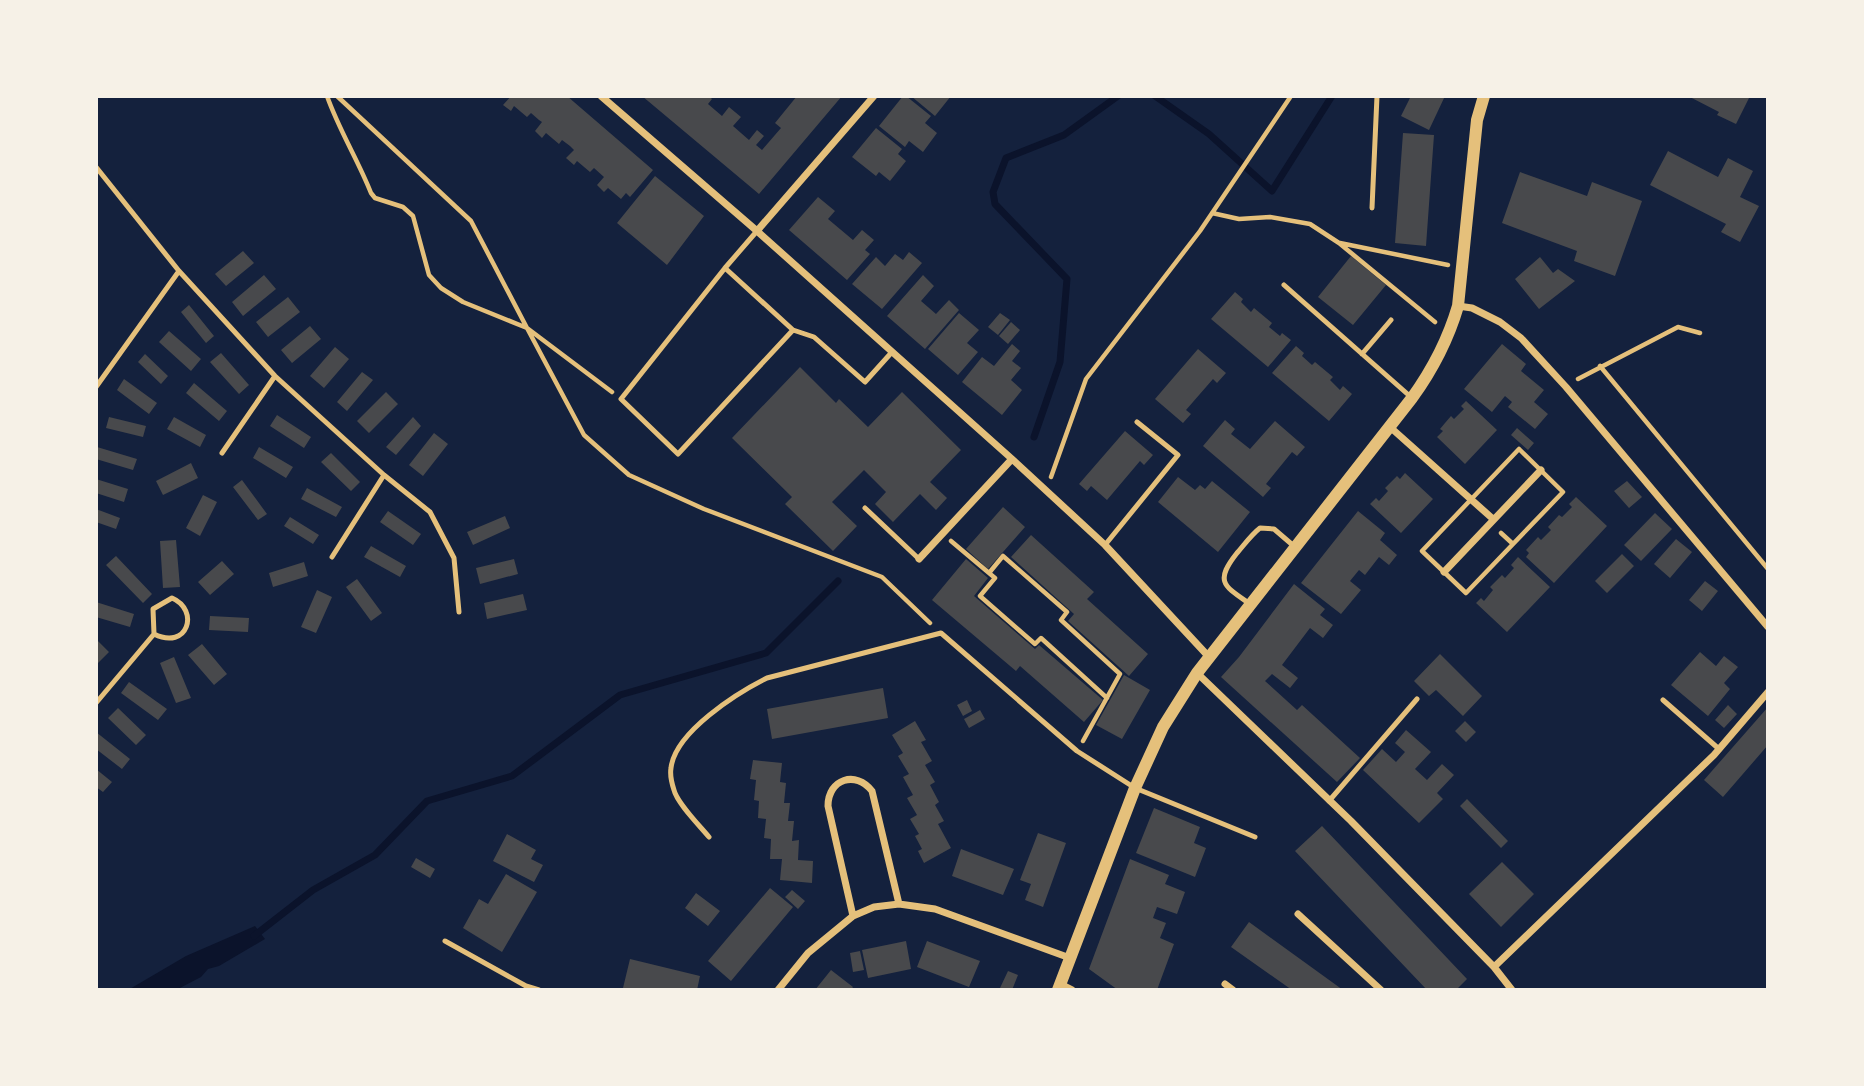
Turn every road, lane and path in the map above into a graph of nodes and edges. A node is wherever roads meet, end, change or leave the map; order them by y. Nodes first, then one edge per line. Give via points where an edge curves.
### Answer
1 (327, 96) edge
2 (337, 96) edge
3 (601, 96) edge
4 (873, 96) edge
5 (1291, 96) edge
6 (1377, 96) edge
7 (1483, 96) edge
8 (96, 167) edge
9 (1372, 208) dead end
10 (1212, 213) junction
11 (757, 231) junction
12 (1339, 243) junction
13 (1462, 267) junction
14 (725, 268) junction
15 (178, 271) junction
16 (1284, 285) dead end
17 (1458, 306) junction
18 (1391, 320) dead end
19 (527, 328) junction
20 (793, 330) junction
21 (1700, 332) dead end
22 (1450, 334) junction
23 (892, 352) junction
24 (1362, 354) junction
25 (1600, 366) junction
26 (275, 376) junction
27 (96, 387) edge
28 (1566, 387) junction
29 (1412, 398) junction
30 (621, 399) junction
31 (1137, 422) dead end
32 (1390, 426) junction
33 (222, 453) dead end
34 (1012, 459) junction
35 (1541, 470) dead end
36 (384, 475) junction
37 (1046, 491) junction
38 (865, 508) dead end
39 (1493, 519) junction
40 (943, 534) junction
41 (1105, 545) junction
42 (1295, 547) junction
43 (332, 557) dead end
44 (919, 559) joint
45 (1768, 569) edge
46 (1444, 572) dead end
47 (989, 573) junction
48 (1250, 604) junction
49 (459, 612) dead end
50 (1768, 628) edge
51 (941, 633) junction
52 (154, 634) junction
53 (1209, 657) junction
54 (1196, 673) junction
55 (1768, 692) edge
56 (1107, 698) junction
57 (1417, 699) dead end
58 (1663, 700) dead end
59 (96, 703) edge
60 (1718, 749) junction
61 (1077, 751) junction
62 (1135, 788) junction
63 (1329, 801) junction
64 (709, 837) dead end
65 (1255, 837) dead end
66 (899, 904) junction
67 (1298, 914) dead end
68 (853, 916) junction
69 (445, 941) dead end
70 (1070, 958) junction
71 (1494, 967) junction
72 (1224, 984) dead end
73 (1063, 988) edge
74 (539, 990) edge
75 (778, 990) edge
76 (1233, 990) edge
77 (1381, 990) edge
78 (1512, 990) edge

1 - 19 path via 371,193 413,216 429,275 463,302
2 - 19 path via 471,221
3 - 11 street
4 - 11 street
5 - 10 path
6 - 9 lane
7 - 13 street
8 - 15 lane
10 - 12 path via 1310,224
10 - 37 path via 1086,379
11 - 14 lane
11 - 23 street
12 - 13 path
12 - 22 path
13 - 17 street
14 - 20 lane
14 - 30 lane
15 - 26 lane
15 - 27 lane
16 - 24 lane
17 - 22 street
17 - 28 street via 1500,322
18 - 24 lane
19 - 30 path
19 - 51 path via 584,435 629,475 882,577
20 - 23 lane via 814,337 865,382
20 - 30 lane via 678,454
21 - 25 path via 1678,327
22 - 29 street
23 - 34 street
24 - 29 lane
25 - 28 path
25 - 45 path
26 - 33 lane
26 - 36 lane
28 - 50 street
29 - 32 street
31 - 41 lane via 1178,455
32 - 39 street
32 - 42 street
34 - 37 street
34 - 40 street
35 - 39 street
36 - 43 lane
36 - 49 lane via 430,512 454,558
37 - 41 street
38 - 44 lane
39 - 46 street
40 - 44 street
40 - 47 path
41 - 53 street
42 - 48 street
42 - 48 lane via 1274,529 1260,528 1226,567 1228,587
47 - 56 path via 995,578 980,596 1035,644 1041,638
47 - 56 path via 1003,556 1067,612 1061,620 1121,674
48 - 53 street
51 - 61 lane
51 - 64 lane via 767,678 689,733 671,768 674,792
52 - 52 lane via 174,639 184,632 188,623 179,601 172,598 153,609
52 - 59 lane
53 - 54 street
54 - 62 street via 1163,727
54 - 63 street
55 - 60 street
56 - 61 path
57 - 63 lane
58 - 60 lane
60 - 71 street
61 - 62 lane
62 - 65 lane
62 - 70 street
63 - 71 street
66 - 68 street
66 - 68 street via 872,791 862,781 841,780 830,791 828,806
66 - 70 street via 934,909
67 - 77 street
68 - 75 street via 808,953
69 - 74 lane
70 - 73 street
71 - 78 street
72 - 76 street

